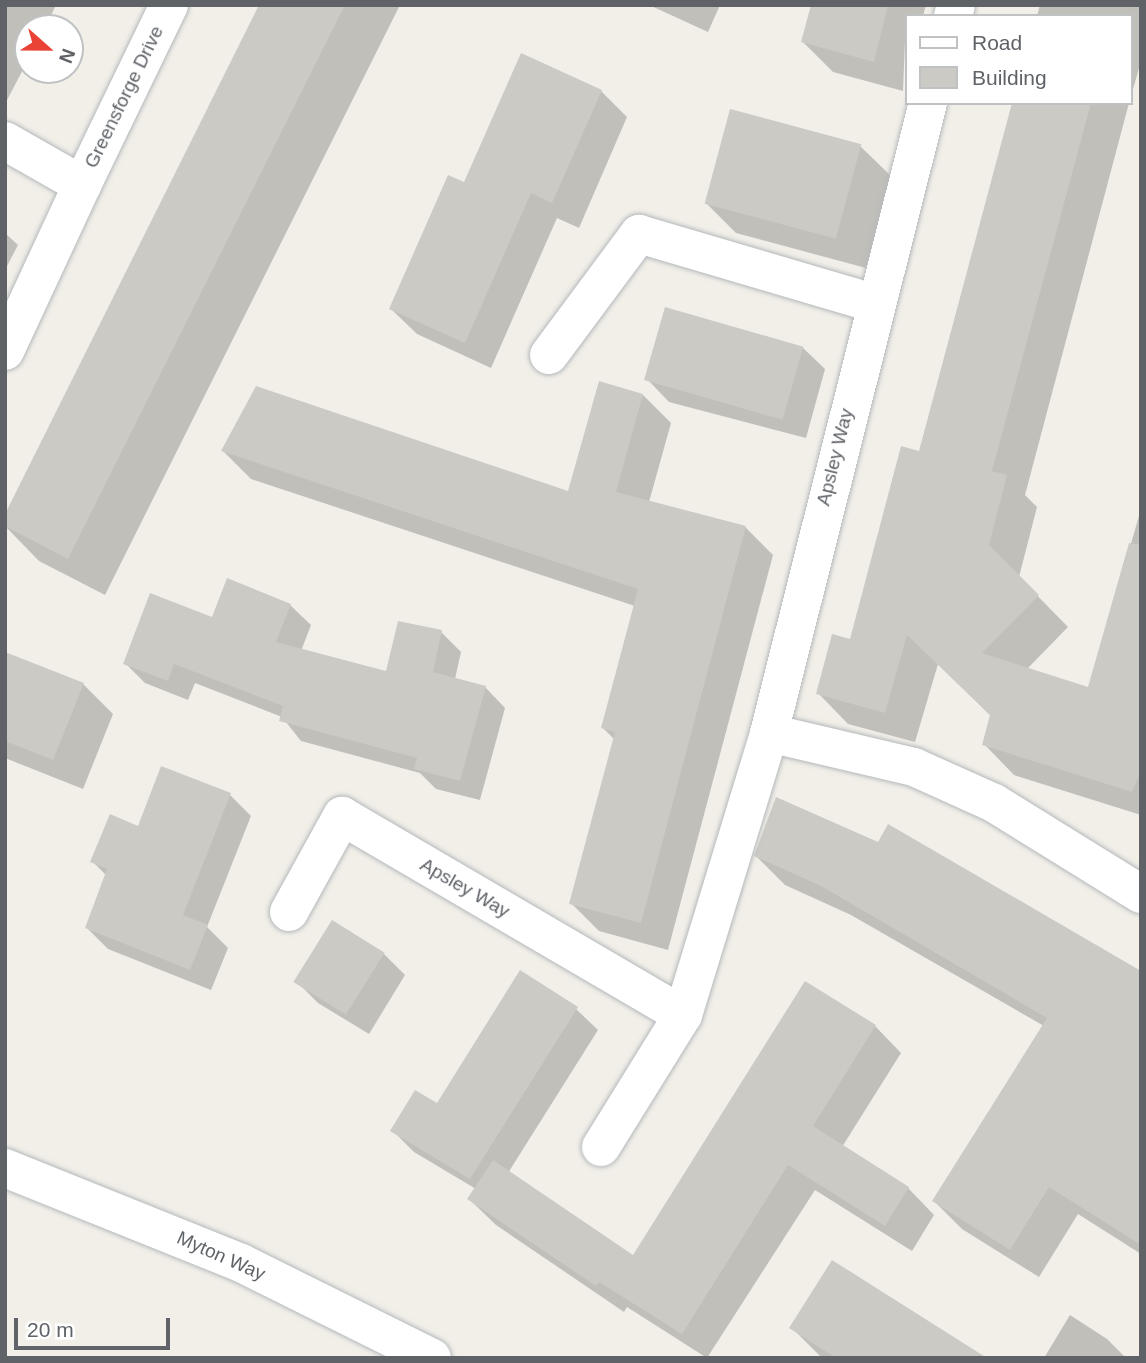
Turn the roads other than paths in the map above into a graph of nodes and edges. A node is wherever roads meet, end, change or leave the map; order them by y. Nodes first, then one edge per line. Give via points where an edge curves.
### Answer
1 (169, 5) edge
2 (927, 105) edge
3 (5, 141) edge
4 (82, 185) junction
5 (874, 303) junction
6 (5, 351) edge
7 (549, 355) dead end
8 (769, 733) junction
9 (1138, 885) edge
10 (289, 912) dead end
11 (683, 1015) junction
12 (600, 1147) dead end
13 (5, 1168) edge
14 (432, 1358) edge

1 - 4 street, Greensforge Drive
2 - 5 street, Apsley Way
3 - 4 street, Greensforge Drive
4 - 6 street
5 - 7 street via 639,234
5 - 8 street, Apsley Way
8 - 9 street via 914,767 995,803
8 - 11 street, Apsley Way
10 - 11 street, Apsley Way via 342,816
11 - 12 street, Apsley Way
13 - 14 street, Myton Way via 241,1263

